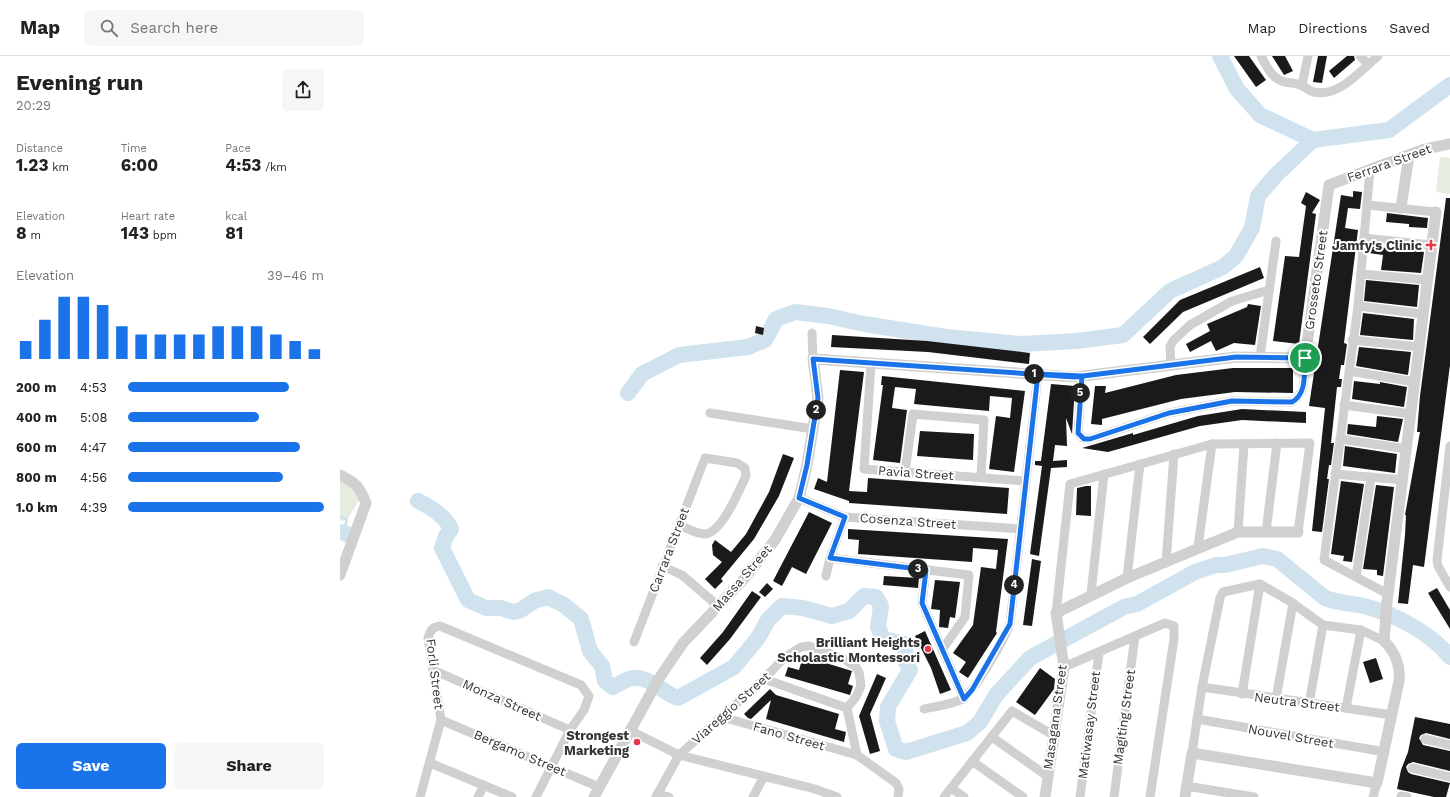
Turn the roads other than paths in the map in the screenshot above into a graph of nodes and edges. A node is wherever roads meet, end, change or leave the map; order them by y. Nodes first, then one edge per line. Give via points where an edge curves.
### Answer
1 (1261, 56) edge
2 (1308, 56) edge
3 (1360, 56) edge
4 (1378, 56) edge
5 (1368, 64) junction
6 (1302, 85) junction
7 (1450, 144) edge
8 (1409, 155) junction
9 (1370, 170) junction
10 (1329, 185) joint
11 (1367, 205) junction
12 (1401, 208) junction
13 (1436, 212) joint
14 (1364, 238) junction
15 (1276, 241) dead end
16 (1431, 245) junction
17 (1361, 274) junction
18 (1428, 280) junction
19 (1269, 290) junction
20 (1358, 306) junction
21 (1423, 314) junction
22 (812, 333) dead end
23 (1352, 340) junction
24 (1420, 347) junction
25 (1260, 357) junction
26 (1305, 358) junction
27 (813, 359) junction
28 (871, 364) junction
29 (1171, 365) junction
30 (1349, 371) junction
31 (1038, 374) junction
32 (1082, 376) junction
33 (1415, 382) junction
34 (1344, 405) junction
35 (710, 413) dead end
36 (1411, 414) junction
37 (813, 429) junction
38 (1340, 439) junction
39 (1277, 443) junction
40 (1212, 444) junction
41 (1244, 444) junction
42 (1407, 449) junction
43 (1450, 449) edge
44 (1174, 454) junction
45 (1140, 464) junction
46 (905, 472) junction
47 (1104, 474) junction
48 (1335, 474) junction
49 (340, 475) edge
50 (1371, 477) junction
51 (981, 478) junction
52 (1403, 480) junction
53 (1025, 481) junction
54 (799, 498) junction
55 (845, 517) junction
56 (678, 525) junction
57 (1020, 529) junction
58 (1238, 532) junction
59 (1266, 532) junction
60 (1298, 532) joint
61 (1198, 547) junction
62 (830, 558) junction
63 (1166, 563) junction
64 (662, 566) junction
65 (926, 570) junction
66 (340, 575) edge
67 (826, 576) dead end
68 (1356, 577) junction
69 (1127, 578) junction
70 (1260, 584) junction
71 (1450, 587) edge
72 (1091, 594) junction
73 (1387, 598) junction
74 (1293, 603) junction
75 (718, 606) junction
76 (1056, 613) junction
77 (1323, 625) junction
78 (1361, 630) junction
79 (1135, 636) junction
80 (1384, 638) junction
81 (634, 642) dead end
82 (942, 650) junction
83 (1099, 653) junction
84 (1064, 667) junction
85 (433, 670) junction
86 (764, 679) junction
87 (1202, 687) junction
88 (1242, 694) junction
89 (964, 699) junction
90 (1276, 699) junction
91 (1309, 704) junction
92 (847, 708) junction
93 (1346, 708) junction
94 (924, 709) dead end
95 (1392, 715) junction
96 (722, 717) junction
97 (1196, 719) junction
98 (441, 720) junction
99 (570, 730) junction
100 (629, 730) junction
101 (1053, 735) junction
102 (992, 737) junction
103 (1425, 739) dead end
104 (1450, 745) edge
105 (1385, 752) junction
106 (1192, 753) junction
107 (680, 755) junction
108 (857, 755) junction
109 (972, 762) junction
110 (430, 763) junction
111 (553, 766) junction
112 (1412, 768) dead end
113 (764, 776) junction
114 (1047, 776) junction
115 (1450, 777) edge
116 (1377, 782) junction
117 (484, 785) junction
118 (1186, 786) junction
119 (951, 788) junction
120 (596, 792) edge
121 (656, 796) edge
122 (420, 797) edge
123 (478, 797) edge
124 (512, 797) edge
125 (536, 797) edge
126 (669, 797) edge
127 (753, 797) edge
128 (837, 797) edge
129 (898, 797) edge
130 (944, 797) edge
131 (964, 797) edge
132 (1023, 797) edge
133 (1045, 797) edge
134 (1080, 797) edge
135 (1114, 797) edge
136 (1150, 797) edge
137 (1185, 797) edge
138 (1254, 797) edge
139 (1373, 797) edge

1 - 6 street via 1276,78
2 - 6 street
3 - 5 street
4 - 5 street
5 - 6 street via 1338,89 1330,92 1314,93
7 - 8 street, Ferrara Street
8 - 9 street, Ferrara Street
8 - 12 street
9 - 10 street, Ferrara Street
9 - 11 street
10 - 26 street, Grosseto Street
11 - 12 street
11 - 14 street
12 - 13 street
13 - 16 street
14 - 16 street
14 - 17 street
15 - 19 street
16 - 18 street
17 - 18 street
17 - 20 street
18 - 21 street
19 - 25 street
19 - 29 street via 1232,301 1190,324 1170,347
20 - 21 street
20 - 23 street
21 - 24 street
22 - 27 street, Massa Street
23 - 24 street
23 - 30 street
24 - 33 street
25 - 26 street
25 - 29 street via 1236,357
26 - 32 street, Grosseto Street via 1302,390 1297,400 1292,402 1232,401 1169,413 1090,439 1084,439 1078,433
27 - 28 street
27 - 37 street, Massa Street via 818,398
28 - 31 street
28 - 46 street, Pavia Street via 864,469
29 - 32 street
30 - 33 street
30 - 34 street
31 - 32 street
31 - 53 street
33 - 36 street
34 - 36 street
34 - 38 street
35 - 37 street
36 - 42 street
37 - 54 street, Massa Street
38 - 42 street
38 - 48 street
39 - 41 street
39 - 59 street
39 - 60 street via 1310,443
40 - 41 street
40 - 44 street
40 - 61 street
41 - 58 street
42 - 52 street
43 - 71 street via 1437,560
44 - 45 street
44 - 63 street
45 - 47 street
45 - 69 street
46 - 51 street, Pavia Street
46 - 51 street via 913,414 984,420
47 - 72 street
47 - 76 street via 1070,484
48 - 50 street
48 - 68 street via 1324,560
49 - 66 street via 360,488 366,503
50 - 52 street
50 - 68 street
51 - 53 street, Pavia Street
52 - 73 street
53 - 57 street
54 - 55 street, Cosenza Street
54 - 75 street, Massa Street via 775,540
55 - 57 street, Cosenza Street
55 - 62 street
56 - 56 street, Carrara Street via 699,533 713,532 723,519 746,476 742,465 705,458
56 - 64 street, Carrara Street
57 - 89 street via 1010,624 972,690
58 - 59 street
58 - 61 street
59 - 60 street
61 - 63 street
62 - 65 street
62 - 67 street
63 - 69 street
64 - 75 street via 682,575
64 - 81 street, Carrara Street
65 - 82 street via 922,603
65 - 82 street via 969,575 965,617
68 - 73 street
69 - 72 street
70 - 74 street
70 - 87 street via 1223,592
70 - 88 street
72 - 76 street
73 - 80 street
74 - 77 street
74 - 90 street
75 - 100 street, Massa Street via 683,644 658,680
76 - 84 street, Masagana Street
77 - 78 street
77 - 91 street
78 - 80 street
78 - 93 street
79 - 83 street
79 - 135 street, Magiting Street
79 - 136 street via 1165,623 1174,626
80 - 95 street via 1392,648 1400,673
82 - 89 street
83 - 84 street
83 - 134 street, Matiwasay Street
84 - 101 street, Masagana Street
85 - 98 street, Forli Street
85 - 99 street, Monza Street
85 - 99 street, Forli Street via 428,638 430,631 440,626 581,685 589,696 584,710
86 - 92 street
86 - 92 street, Viareggio Street via 801,646 818,649 844,659 859,672 861,686 856,698
86 - 96 street, Viareggio Street
87 - 88 street, Neutra Street
87 - 97 street
88 - 90 street, Neutra Street
89 - 94 street
90 - 91 street, Neutra Street
91 - 93 street, Neutra Street
92 - 108 street
93 - 95 street, Neutra Street
95 - 105 street
96 - 107 street, Viareggio Street
96 - 108 street, Fano Street
97 - 105 street, Nouvel Street
97 - 106 street
98 - 110 street, Forli Street
98 - 111 street, Bergamo Street
99 - 111 street
100 - 107 street
100 - 120 street, Massa Street
101 - 102 street via 1012,711
101 - 114 street, Masagana Street
102 - 109 street
102 - 114 street
103 - 104 street
105 - 116 street
106 - 116 street
106 - 118 street
107 - 113 street
107 - 121 street, Viareggio Street
108 - 129 street via 896,783 899,789
109 - 119 street
109 - 132 street
110 - 117 street
110 - 122 street, Forli Street
111 - 120 street, Bergamo Street
111 - 125 street
112 - 115 street
113 - 127 street
113 - 128 street
114 - 133 street, Masagana Street
116 - 139 street
117 - 123 street
117 - 124 street
118 - 137 street
118 - 138 street
119 - 130 street
119 - 131 street
121 - 126 street

